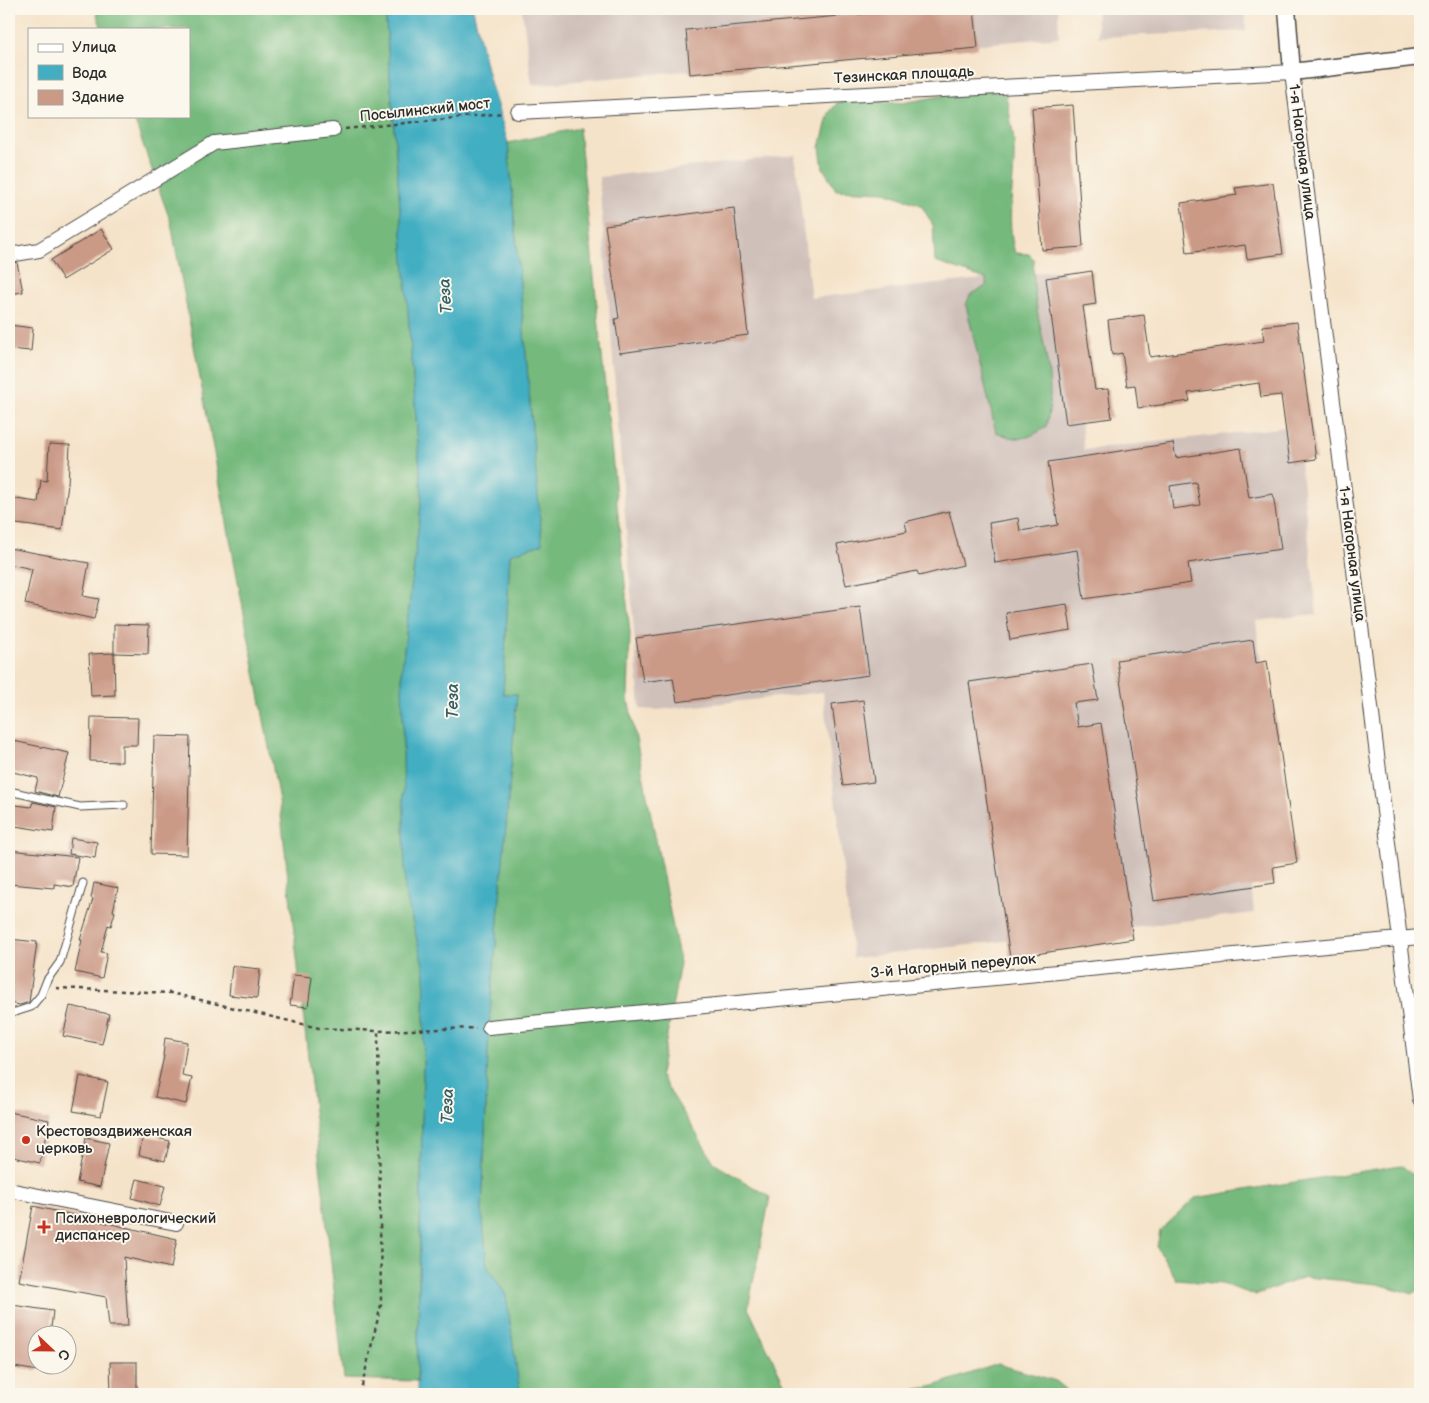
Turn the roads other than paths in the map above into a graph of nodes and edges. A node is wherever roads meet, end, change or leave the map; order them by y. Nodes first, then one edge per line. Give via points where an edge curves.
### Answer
1 (1287, 9) edge
2 (1420, 58) edge
3 (1292, 72) junction
4 (518, 112) road end
5 (333, 130) road end
6 (9, 255) edge
7 (9, 791) edge
8 (124, 804) dead end
9 (83, 883) dead end
10 (1420, 937) edge
11 (1400, 940) junction
12 (9, 1014) edge
13 (489, 1027) road end
14 (1420, 1100) edge
15 (9, 1190) edge
16 (176, 1223) dead end

1 - 3 street, 1-я Нагорная улица
2 - 3 street
3 - 4 street, Тезинская площадь
3 - 11 street, 1-я Нагорная улица
5 - 6 street via 214,143 39,250
7 - 8 lane via 80,807
9 - 12 lane via 60,962 31,1008
10 - 11 street, 3-й Нагорный переулок
11 - 13 street, 3-й Нагорный переулок
11 - 14 street, 1-я Нагорная улица
15 - 16 street

